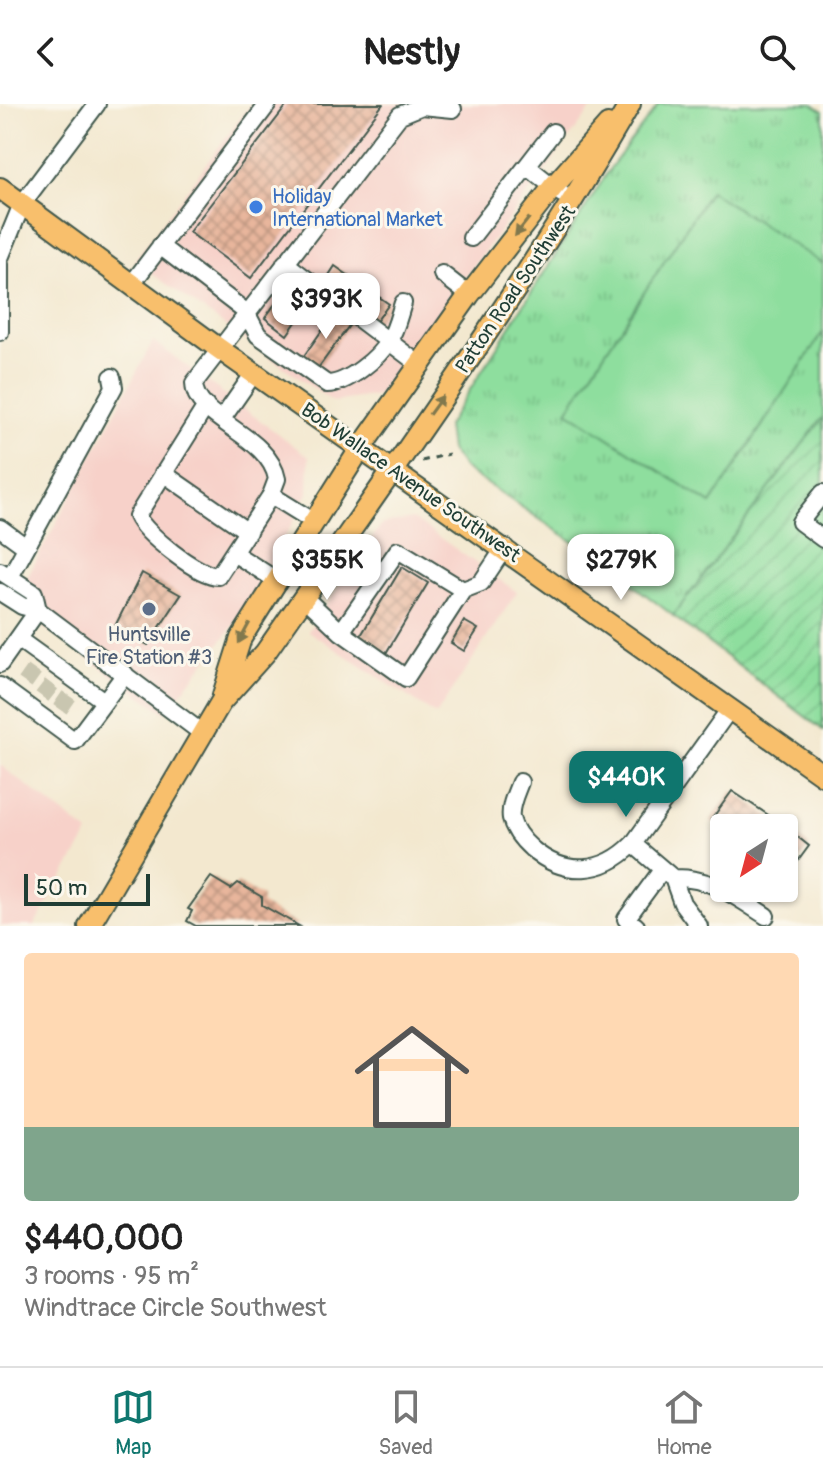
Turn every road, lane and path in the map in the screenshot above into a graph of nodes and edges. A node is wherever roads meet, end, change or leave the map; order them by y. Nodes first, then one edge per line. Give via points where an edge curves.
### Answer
1 (97, 104) edge
2 (268, 104) edge
3 (628, 104) edge
4 (453, 109) dead end
5 (553, 132) dead end
6 (527, 166) junction
7 (553, 187) junction
8 (0, 188) edge
9 (573, 203) junction
10 (22, 204) junction
11 (471, 238) dead end
12 (160, 246) junction
13 (0, 261) edge
14 (285, 263) junction
15 (442, 274) dead end
16 (131, 285) junction
17 (469, 295) junction
18 (403, 303) dead end
19 (246, 312) junction
20 (0, 332) edge
21 (389, 341) junction
22 (218, 348) junction
23 (420, 365) junction
24 (254, 373) junction
25 (112, 377) dead end
26 (206, 406) junction
27 (222, 419) junction
28 (360, 449) junction
29 (391, 469) junction
30 (163, 473) junction
31 (823, 493) edge
32 (271, 495) junction
33 (313, 521) junction
34 (0, 528) edge
35 (248, 532) junction
36 (823, 539) edge
37 (26, 547) junction
38 (505, 547) junction
39 (235, 554) junction
40 (5, 574) edge
41 (276, 580) junction
42 (463, 590) junction
43 (0, 592) edge
44 (304, 597) junction
45 (38, 610) junction
46 (341, 632) junction
47 (18, 639) junction
48 (0, 664) edge
49 (125, 674) junction
50 (0, 686) edge
51 (104, 701) junction
52 (221, 702) junction
53 (729, 710) junction
54 (202, 733) junction
55 (823, 775) edge
56 (520, 782) dead end
57 (633, 844) junction
58 (667, 874) junction
59 (766, 916) dead end
60 (92, 925) edge
61 (636, 926) edge
62 (699, 926) edge

1 - 10 street
2 - 12 street
3 - 7 main road, Patton Road Southwest
3 - 9 main road, Patton Road Southwest
4 - 14 street via 422,106 400,115
5 - 6 street
6 - 7 street
6 - 11 street
7 - 9 street
7 -> 17 main road, Patton Road Southwest
8 - 10 main road, Bob Wallace Avenue Southwest
29 -> 9 main road, Patton Road Southwest via 498,320
10 - 13 street
10 - 16 main road, Bob Wallace Avenue Southwest
12 - 16 street
12 - 19 street
13 - 20 street
14 - 19 street
14 - 21 street
15 - 17 street
16 - 22 main road, Bob Wallace Avenue Southwest
17 - 23 main road, Patton Road Southwest
18 - 21 street
19 - 21 street via 258,335 327,384 352,375
19 - 22 street
21 - 23 street
22 - 24 main road, Bob Wallace Avenue Southwest
22 - 26 street via 194,383
23 - 28 main road, Patton Road Southwest
24 - 27 street
24 - 28 main road, Bob Wallace Avenue Southwest
25 - 37 street via 114,387
26 - 27 street
26 - 30 street
27 - 32 street via 269,457 277,479
28 - 29 main road, Bob Wallace Avenue Southwest
28 - 33 main road, Patton Road Southwest
29 - 38 main road, Bob Wallace Avenue Southwest
29 - 44 main road, Patton Road Southwest
30 - 35 street
30 - 39 street via 139,508 141,525 213,577
31 - 36 street via 800,522
32 - 33 street
32 - 35 street
33 - 41 main road, Patton Road Southwest
34 - 37 street
35 - 39 street
37 - 40 street
38 - 42 street via 481,583
38 - 53 main road, Bob Wallace Avenue Southwest
39 - 41 street
40 - 45 street via 34,593
41 -> 52 main road, Patton Road Southwest via 241,638
42 - 46 street via 398,550
42 - 46 street via 406,678
43 - 45 street
44 - 46 street
44 - 52 main road, Patton Road Southwest via 265,653
45 - 47 street
45 - 49 street
47 - 48 street
47 - 51 street via 75,688
49 - 51 street
49 - 54 street
50 - 51 street via 20,690 38,703 75,741
52 - 54 main road
53 - 55 main road, Bob Wallace Avenue Southwest
53 - 57 street
54 - 60 main road
56 - 57 street via 511,819 521,837 548,861 594,869
57 - 58 street
58 - 59 street via 718,885
58 - 61 street via 626,919
58 - 62 street

